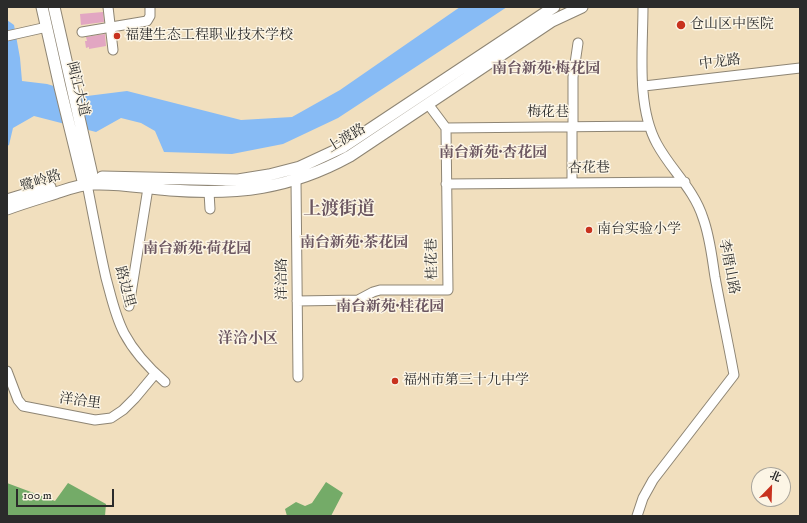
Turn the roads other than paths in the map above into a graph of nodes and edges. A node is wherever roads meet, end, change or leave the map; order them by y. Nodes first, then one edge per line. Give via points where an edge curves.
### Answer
1 (42, 7) edge
2 (54, 7) edge
3 (108, 7) edge
4 (150, 7) edge
5 (554, 7) edge
6 (582, 7) edge
7 (644, 7) edge
8 (47, 27) junction
9 (110, 27) junction
10 (82, 32) dead end
11 (7, 36) edge
12 (578, 43) dead end
13 (113, 50) dead end
14 (800, 68) edge
15 (644, 86) junction
16 (428, 104) junction
17 (649, 126) junction
18 (572, 127) junction
19 (446, 128) junction
20 (296, 180) junction
21 (88, 182) junction
22 (685, 182) junction
23 (572, 183) junction
24 (446, 184) junction
25 (148, 188) junction
26 (210, 192) junction
27 (7, 200) edge
28 (7, 209) edge
29 (210, 209) dead end
30 (297, 301) junction
31 (129, 306) dead end
32 (7, 370) edge
33 (155, 374) junction
34 (298, 377) dead end
35 (165, 382) dead end
36 (637, 516) edge

1 - 8 main road, 闽江大道
2 - 21 main road, 闽江大道 via 81,129
3 - 9 street
4 - 9 street via 147,21
5 - 21 main road, 上渡路 via 343,147 300,167 238,180
6 - 16 main road, 上渡路 via 552,21
7 - 15 street, 李厝山路
8 - 11 street
8 - 21 main road, 闽江大道 via 60,88
9 - 10 street
9 - 13 street
12 - 18 street via 573,77
14 - 15 street, 中龙路
15 - 17 street, 李厝山路
16 - 19 street
16 - 20 main road, 上渡路 via 350,156
17 - 18 street, 梅花巷
17 - 22 street, 李厝山路 via 663,153
18 - 19 street, 梅花巷
18 - 23 street
19 - 24 street, 桂花巷
20 - 26 main road, 上渡路 via 245,191
20 - 30 street, 洋洽路
21 - 25 main road, 上渡路
21 - 27 main road, 鹭岭路 via 66,182
21 - 28 main road, 鹭岭路
21 - 33 street, 路边里 via 102,261 115,310 123,332
22 - 23 street, 杏花巷
22 - 36 street, 李厝山路 via 697,202 706,225 734,375 652,480
23 - 24 street, 杏花巷
24 - 30 street, 桂花巷 via 448,290 380,290 358,300
25 - 26 main road, 上渡路
25 - 31 street
26 - 29 street
30 - 34 street, 洋洽路
32 - 33 street, 洋洽里 via 18,400 24,406 94,420 117,415
33 - 35 street, 路边里

